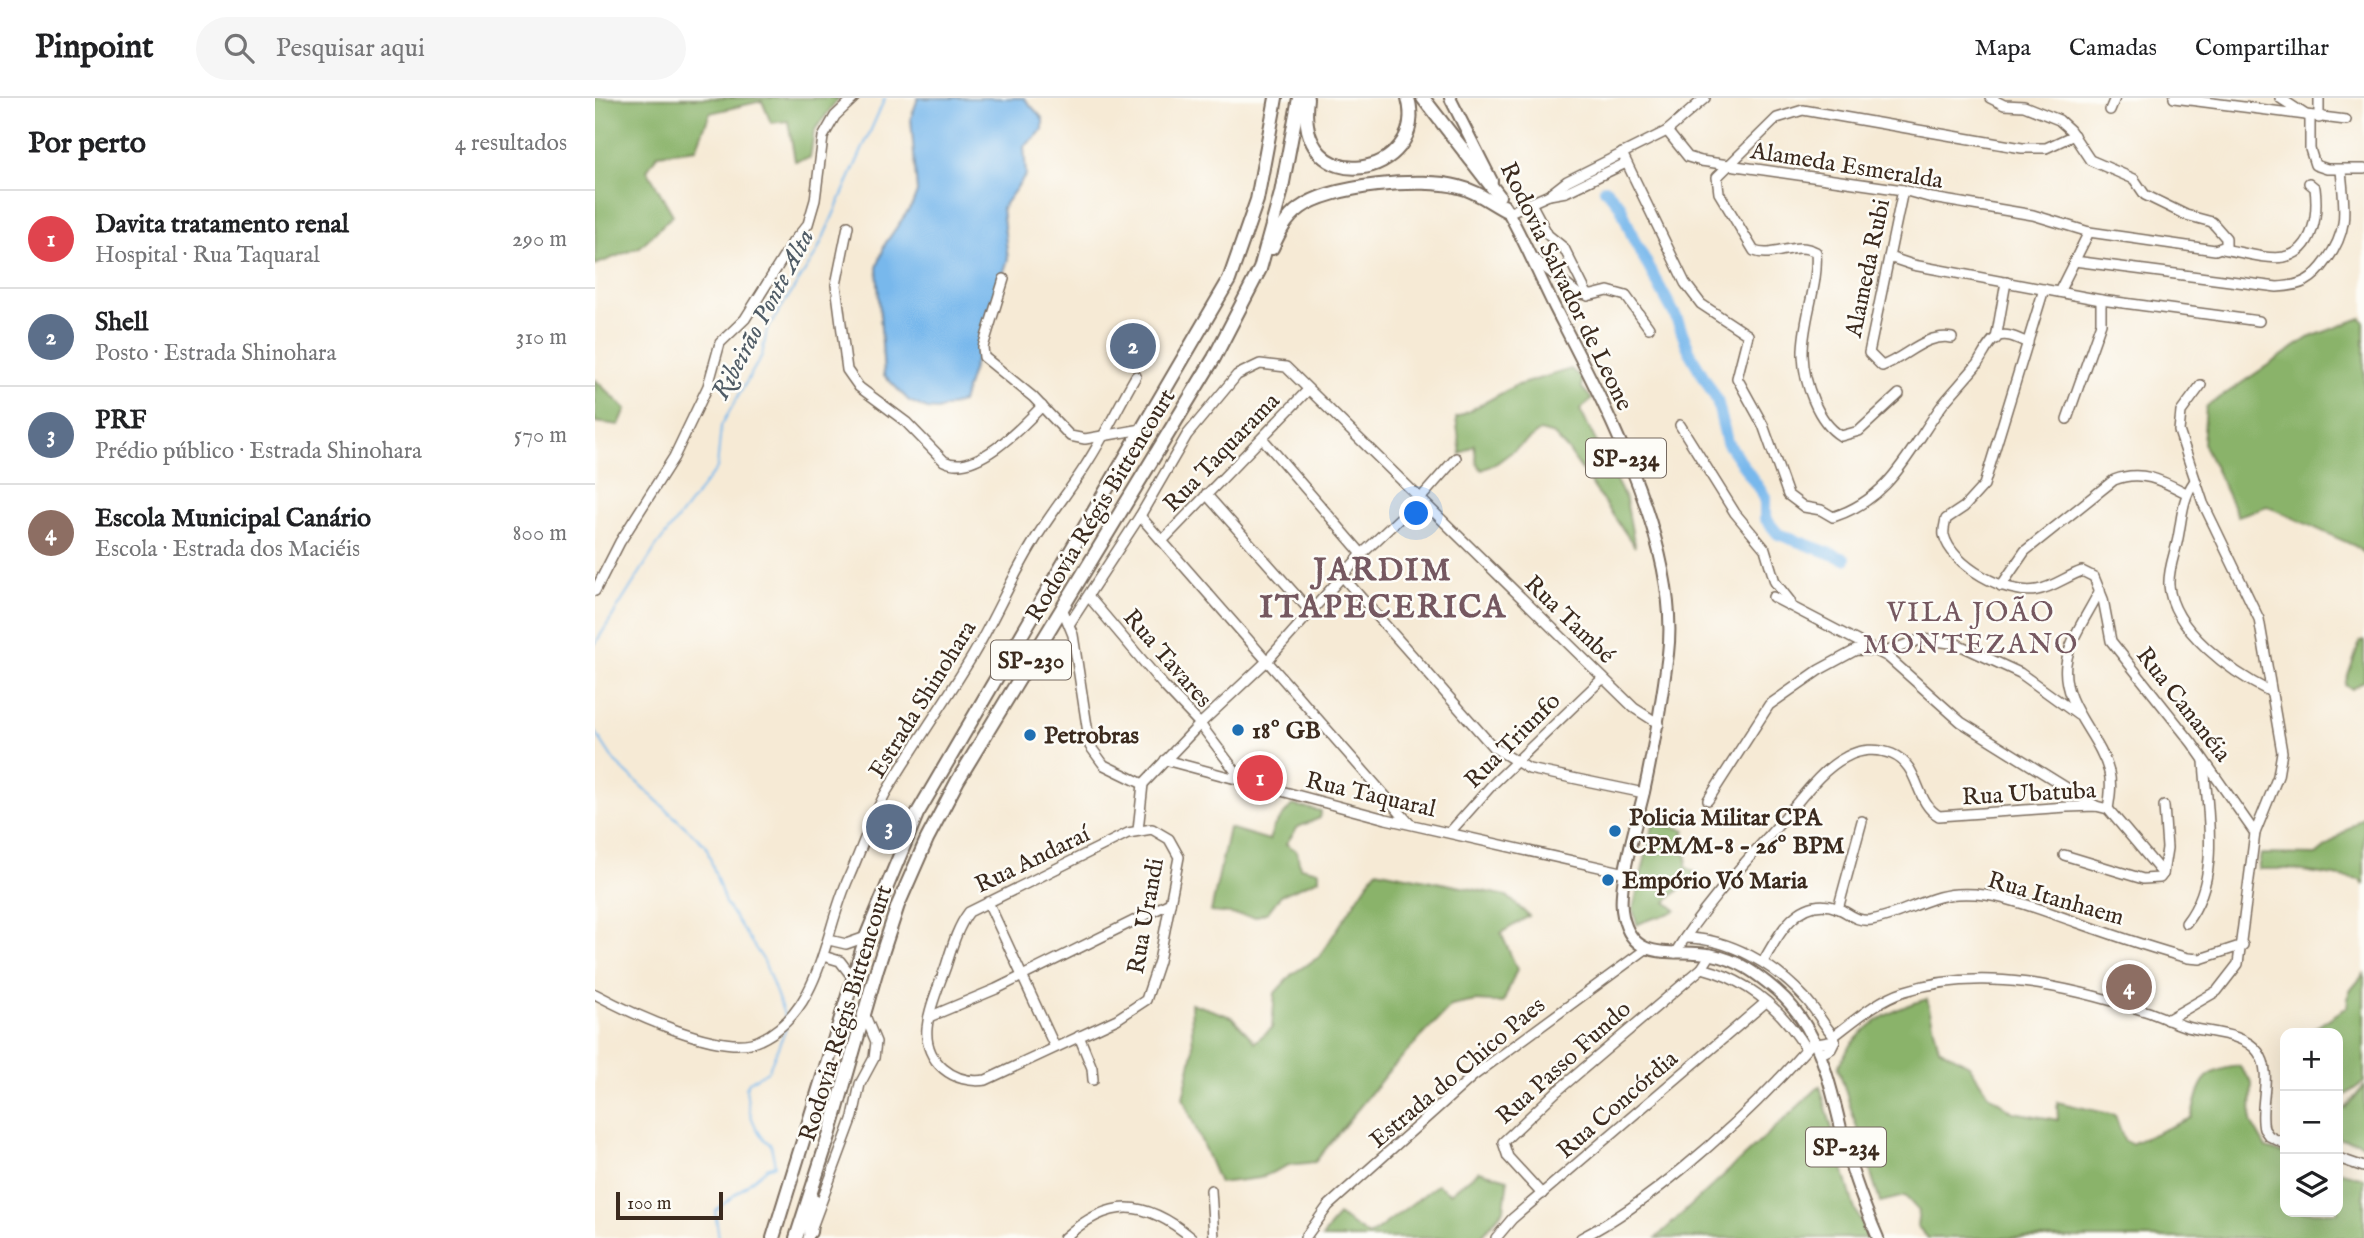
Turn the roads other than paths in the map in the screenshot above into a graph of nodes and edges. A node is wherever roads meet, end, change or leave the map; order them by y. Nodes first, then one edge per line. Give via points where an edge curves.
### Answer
1 (854, 98) edge
2 (1276, 98) edge
3 (1299, 98) edge
4 (1307, 98) edge
5 (1408, 98) edge
6 (1423, 98) edge
7 (1450, 98) edge
8 (1705, 98) edge
9 (1990, 98) edge
10 (2032, 98) edge
11 (2115, 98) edge
12 (2174, 98) edge
13 (2280, 98) edge
14 (2319, 98) edge
15 (2224, 102) edge
16 (2021, 103) edge
17 (2110, 110) dead end
18 (2312, 117) junction
19 (2346, 120) dead end
20 (1667, 131) junction
21 (2074, 135) junction
22 (1622, 153) junction
23 (1626, 163) junction
24 (1729, 164) junction
25 (2341, 170) junction
26 (2364, 170) edge
27 (2309, 183) dead end
28 (1903, 190) junction
29 (1549, 195) junction
30 (1499, 196) junction
31 (1531, 203) junction
32 (1508, 212) junction
33 (848, 226) dead end
34 (2089, 232) junction
35 (2223, 249) junction
36 (1527, 252) junction
37 (1889, 257) junction
38 (2074, 261) junction
39 (1259, 269) junction
40 (1005, 279) dead end
41 (2006, 282) junction
42 (2044, 289) junction
43 (2059, 292) junction
44 (1588, 296) junction
45 (2101, 300) junction
46 (2259, 321) dead end
47 (1649, 328) dead end
48 (1952, 338) dead end
49 (1996, 339) junction
50 (2028, 343) junction
51 (1136, 376) dead end
52 (2201, 385) dead end
53 (1308, 390) junction
54 (1899, 394) dead end
55 (1042, 406) junction
56 (2067, 419) dead end
57 (1680, 425) dead end
58 (1142, 429) junction
59 (1102, 434) junction
60 (1262, 438) junction
61 (1456, 458) dead end
62 (2194, 482) junction
63 (2186, 493) junction
64 (1206, 494) junction
65 (1419, 500) junction
66 (1140, 516) junction
67 (1162, 541) junction
68 (1362, 554) junction
69 (1342, 576) junction
70 (2001, 586) junction
71 (2100, 590) junction
72 (595, 591) edge
73 (1089, 597) junction
74 (1773, 597) dead end
75 (1794, 605) junction
76 (1062, 608) junction
77 (1310, 611) junction
78 (1070, 623) junction
79 (1878, 652) junction
80 (1267, 661) junction
81 (1603, 678) junction
82 (2269, 691) junction
83 (2078, 715) junction
84 (1200, 724) junction
85 (1659, 724) junction
86 (2203, 759) junction
87 (1165, 760) junction
88 (1515, 763) junction
89 (1242, 780) junction
90 (1143, 784) junction
91 (1644, 793) junction
92 (1708, 800) dead end
93 (2096, 806) junction
94 (2165, 806) dead end
95 (2108, 809) junction
96 (1862, 821) dead end
97 (1409, 823) junction
98 (1138, 830) junction
99 (1450, 832) junction
100 (2255, 832) junction
101 (2064, 855) dead end
102 (1626, 873) junction
103 (2163, 874) junction
104 (988, 902) junction
105 (1170, 903) junction
106 (1838, 909) junction
107 (2186, 923) dead end
108 (866, 937) junction
109 (1685, 938) junction
110 (829, 940) junction
111 (2243, 945) junction
112 (1647, 949) junction
113 (1675, 953) junction
114 (1711, 954) junction
115 (823, 956) junction
116 (1763, 962) junction
117 (1702, 968) junction
118 (1023, 976) junction
119 (853, 978) junction
120 (595, 994) edge
121 (1766, 1002) junction
122 (864, 1013) junction
123 (929, 1017) junction
124 (2167, 1020) junction
125 (1079, 1036) junction
126 (1835, 1039) junction
127 (1055, 1047) junction
128 (1814, 1047) junction
129 (1093, 1080) dead end
130 (829, 1136) junction
131 (2280, 1142) edge
132 (2343, 1160) edge
133 (2364, 1167) edge
134 (1211, 1190) dead end
135 (1542, 1194) junction
136 (809, 1235) edge
137 (773, 1238) edge
138 (796, 1238) edge
139 (1064, 1238) edge
140 (1192, 1238) edge
141 (1214, 1238) edge
142 (1305, 1238) edge
143 (1496, 1238) edge
144 (1581, 1238) edge
145 (1878, 1238) edge

1 - 72 street via 835,116 823,137 808,224 745,319 720,343 708,386 674,457 626,531
2 - 58 highway, Rodovia Régis Bittencourt / SP-230 via 1257,200 1229,280
3 - 39 highway, Rodovia Régis Bittencourt / SP-230 via 1284,181
4 - 5 highway via 1305,118 1311,142 1329,163 1357,169 1385,160 1397,149 1408,125
6 - 30 highway
7 - 30 main road, Rodovia Salvador de Leone / SP-234
8 - 20 street
9 - 16 street via 2004,105
10 - 16 street
11 - 17 street
12 - 15 street
13 - 18 street
14 - 18 street
15 - 18 street
16 - 21 street via 2059,120
18 - 19 street
18 - 25 street via 2312,160 2315,165
20 - 22 street
20 - 24 street, Alameda Esmeralda via 1688,157
21 - 24 street via 2046,148 2022,148 1817,111 1791,111 1773,121
21 - 35 street via 2090,160 2134,179 2145,195 2212,222 2225,238
22 - 23 street
22 - 29 street via 1559,185
23 - 29 street via 1566,192
23 - 49 street via 1685,283 1701,304 1748,335 1737,378 1763,425 1788,495 1804,507 1833,517 1858,509 1893,478
24 - 28 street, Alameda Esmeralda
24 - 54 street via 1716,185 1754,251 1799,247 1816,252 1803,355 1814,404 1829,426 1841,436 1859,431
25 - 26 street
25 - 38 street via 2345,218 2340,241 2315,278 2297,287
27 - 35 street, Alameda Esmeralda via 2317,199 2314,231 2295,253 2282,257
28 - 34 street, Alameda Esmeralda via 2033,215
28 - 37 street, Alameda Rubi
29 - 31 street
30 - 32 main road, Rodovia Salvador de Leone / SP-234
31 - 32 street
31 - 44 street via 1548,235 1564,248
32 - 36 main road, Rodovia Salvador de Leone / SP-234
32 - 39 highway via 1469,190 1440,183 1335,193 1291,215
33 - 55 street via 837,272 837,303 845,362 859,387 952,465 983,456
34 - 35 street, Alameda Esmeralda
34 - 38 street
36 - 44 street via 1568,288
36 - 85 main road, Rodovia Salvador de Leone / SP-234 via 1608,416 1649,523 1669,608
37 - 41 street
37 - 48 street, Alameda Rubi via 1869,353 1882,366 1901,360 1930,338
38 - 43 street
39 - 76 highway, Rodovia Régis Bittencourt / SP-230 via 1214,358
40 - 55 street via 983,353
41 - 42 street
41 - 49 street
42 - 43 street
42 - 50 street
43 - 45 street
44 - 47 street via 1608,291 1626,296
45 - 46 street
45 - 56 street via 2101,323
49 - 50 street via 2007,335
50 - 70 street via 1984,485 1946,519 1943,533 1951,549
51 - 59 street, Estrada Shinohara
52 - 62 street via 2179,421
53 - 60 street, Rua Taquarama
53 - 65 street, Rua També
53 - 66 street, Rua També via 1286,367 1267,363 1241,371 1183,441
55 - 59 street via 1070,436 1085,439
57 - 75 street via 1730,505 1765,549 1778,587
58 - 59 street
58 - 108 highway, Rodovia Régis Bittencourt / SP-230 via 917,814
59 - 110 street, Estrada Shinohara via 885,795 848,878
60 - 64 street, Rua Taquarama
60 - 68 street
61 - 65 street
62 - 63 street
62 - 82 street via 2253,602
63 - 70 street via 2147,476 2114,480 2025,551
63 - 82 street via 2170,569 2170,594 2214,657
64 - 67 street, Rua Taquarama
64 - 77 street
65 - 68 street
65 - 81 street, Rua També
66 - 67 street
66 - 73 street, Rua També
67 - 80 street
68 - 69 street
69 - 77 street
69 - 88 street via 1475,730
70 - 71 street via 2040,590 2085,571
71 - 83 street, Rua Ubatuba via 2066,667
71 - 86 street, Rua Cananéia via 2111,641
73 - 78 street, Rua També
73 - 84 street, Rua Tavares
74 - 75 street
75 - 79 street
76 - 78 street
76 - 122 highway, Rodovia Régis Bittencourt / SP-230 via 927,839 898,905
77 - 80 street
78 - 90 street via 1090,746 1104,765
79 - 83 street via 1922,639 1957,644 2020,673
79 - 92 street via 1849,652 1769,705
79 - 93 street via 1961,722
80 - 84 street
80 - 97 street
81 - 85 street, Rua També via 1646,718
81 - 88 street, Rua Triunfo
82 - 100 street via 2280,735 2280,765
83 - 95 street, Rua Ubatuba via 2090,730 2109,773
84 - 87 street
84 - 89 street, Rua Tavares
85 - 91 main road, Rodovia Salvador de Leone / SP-234
86 - 100 street, Rua Cananéia
86 - 107 street via 2209,864 2205,885
87 - 89 street, Rua Taquaral
87 - 90 street
88 - 91 street via 1543,774
88 - 99 street, Rua Triunfo
89 - 97 street, Rua Taquaral
90 - 98 street
91 - 102 main road, Rodovia Salvador de Leone / SP-234
93 - 95 street, Rua Ubatuba
93 - 109 street, Rua Ubatuba via 1939,816 1929,808 1903,760 1884,751 1857,752 1818,780 1709,902
94 - 103 street
95 - 103 street
96 - 106 street
97 - 99 street, Rua Taquaral
98 - 104 street, Rua Andaraí
98 - 105 street, Rua Urandi via 1161,833 1176,848 1179,857
99 - 102 street, Rua Taquaral
100 - 111 street
101 - 103 street via 2143,878 2156,880
102 - 112 main road, Rodovia Salvador de Leone / SP-234 via 1622,913 1634,940
104 - 118 street
104 - 123 street, Rua Andaraí via 969,912 959,927
105 - 118 street
105 - 125 street, Rua Urandi via 1146,1000
106 - 111 street, Rua Itanhaem via 1869,920 1929,898 1976,893 2041,909 2188,958 2200,959
106 - 116 street, Rua Itanhaem via 1813,908 1795,915
108 - 110 street via 845,944
108 - 119 highway, Rodovia Régis Bittencourt / SP-230
109 - 113 street, Rua Ubatuba
109 - 116 street via 1718,943
110 - 115 street, Estrada Shinohara
111 - 124 street via 2235,970 2217,991
112 - 113 main road, SP-234
112 - 142 street, Estrada do Chico Paes via 1472,1077 1328,1206
113 - 114 main road, SP-234
114 - 117 street, Rua Passo Fundo
114 - 128 main road, SP-234 via 1742,964 1777,991 1799,1015
115 - 119 street via 840,961
115 - 120 street, Estrada Shinohara via 806,993 785,1021 755,1042 726,1043 649,1019
116 - 126 street via 1795,987
117 - 121 street via 1727,975
117 - 135 street, Rua Passo Fundo via 1506,1137 1504,1152
118 - 123 street
118 - 127 street
119 - 137 highway, Rodovia Régis Bittencourt / SP-230
121 - 128 street
121 - 135 street, Rua Concórdia
122 - 130 highway, Rodovia Régis Bittencourt / SP-230
122 - 136 street via 876,1042 874,1058 860,1084 853,1117
123 - 127 street, Rua Urandi via 933,1055 947,1073 964,1080 986,1080
124 - 126 street via 2074,991 1980,981 1903,991 1863,1014
124 - 131 street via 2230,1037 2257,1050 2265,1067 2264,1129
125 - 127 street, Rua Urandi
125 - 129 street
126 - 128 street via 1831,1049
128 - 144 street via 1665,1181 1616,1219
128 - 145 main road, SP-234 via 1856,1185
130 - 136 highway
130 - 138 highway, Rodovia Régis Bittencourt / SP-230
132 - 133 street
134 - 141 street
135 - 143 street, Rua Concórdia
139 - 140 street via 1085,1219 1120,1207 1158,1217

